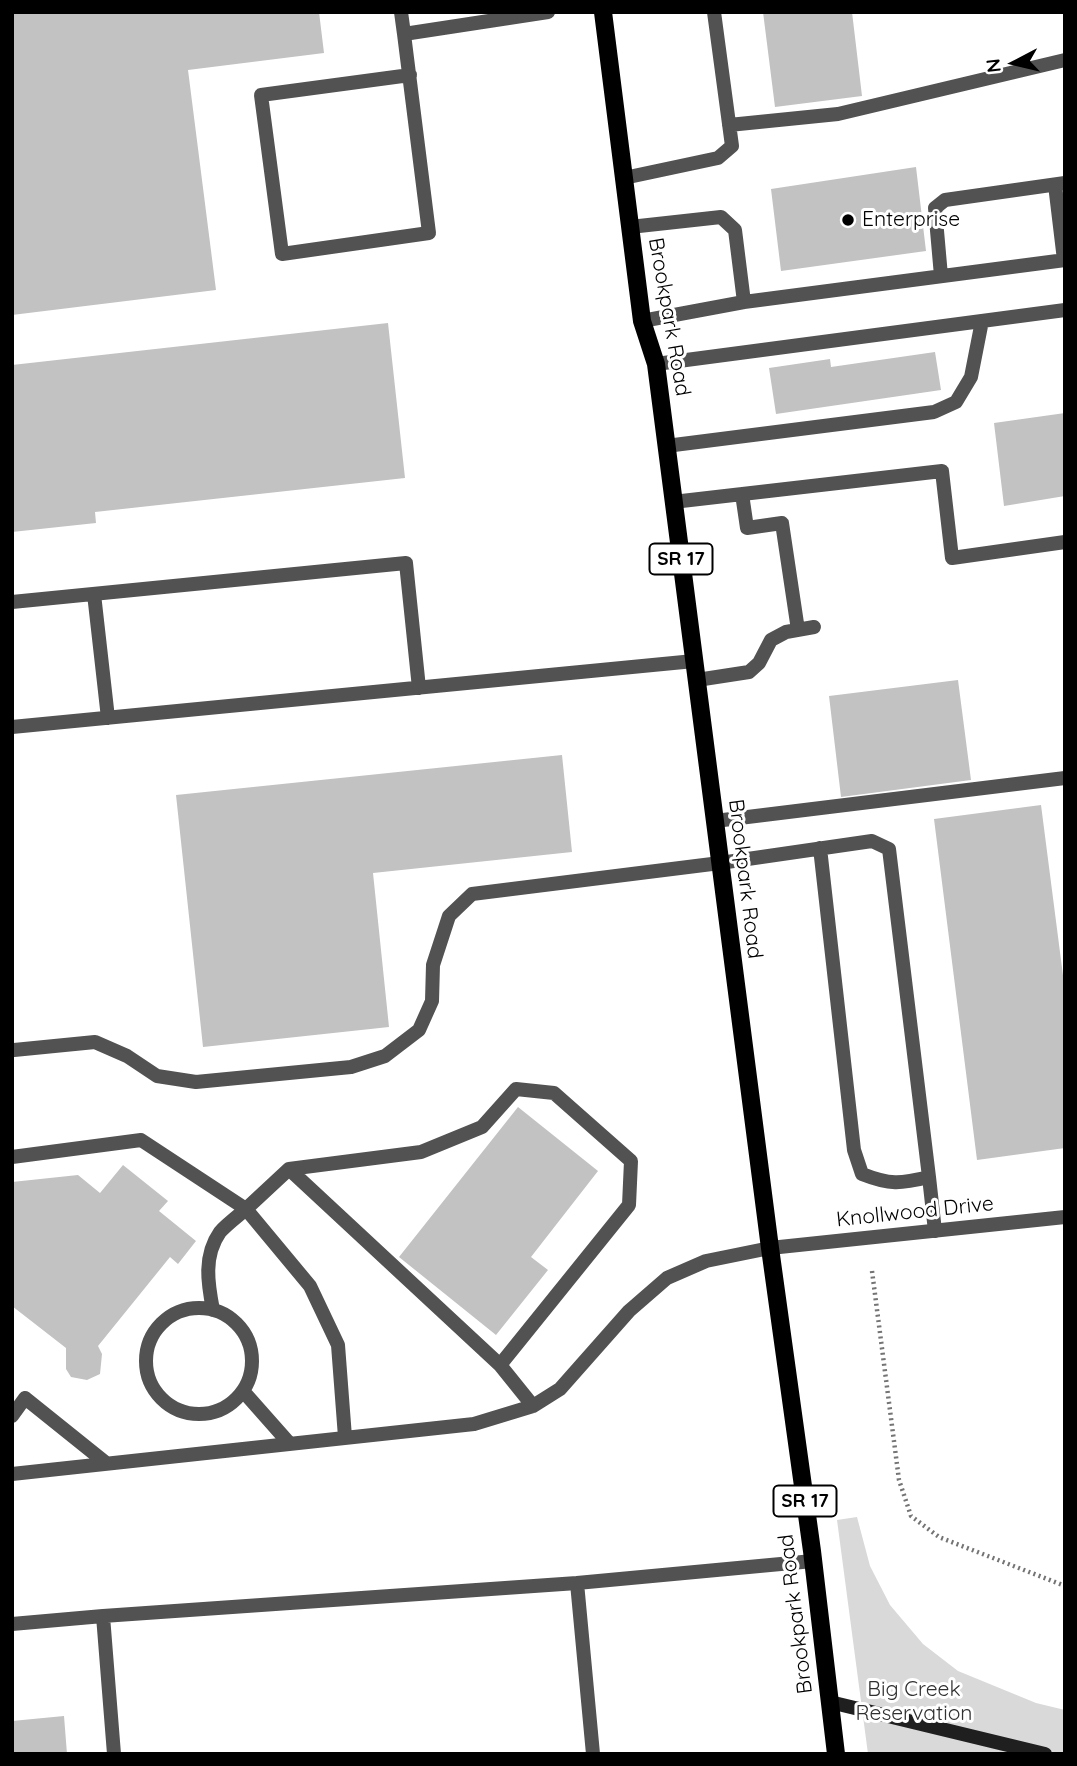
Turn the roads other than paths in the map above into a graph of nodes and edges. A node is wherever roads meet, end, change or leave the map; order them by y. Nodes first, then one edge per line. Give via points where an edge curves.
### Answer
1 (401, 12) edge
2 (548, 12) edge
3 (603, 12) edge
4 (714, 12) edge
5 (404, 34) junction
6 (1065, 60) edge
7 (410, 75) junction
8 (729, 125) junction
9 (624, 178) junction
10 (1060, 184) edge
11 (630, 227) junction
12 (1064, 260) edge
13 (941, 276) junction
14 (744, 302) junction
15 (1065, 310) edge
16 (642, 321) junction
17 (982, 321) junction
18 (656, 364) junction
19 (666, 446) junction
20 (741, 494) junction
21 (674, 502) junction
22 (1065, 542) edge
23 (94, 594) junction
24 (12, 602) edge
25 (814, 627) dead end
26 (798, 630) junction
27 (694, 661) junction
28 (697, 680) junction
29 (419, 688) junction
30 (108, 718) junction
31 (12, 727) edge
32 (1065, 778) edge
33 (715, 821) junction
34 (820, 848) junction
35 (720, 863) junction
36 (14, 1050) dead end
37 (12, 1157) edge
38 (289, 1169) junction
39 (929, 1177) junction
40 (246, 1209) junction
41 (1065, 1217) edge
42 (935, 1231) junction
43 (770, 1248) junction
44 (213, 1310) junction
45 (499, 1365) junction
46 (243, 1391) junction
47 (533, 1406) junction
48 (12, 1416) edge
49 (345, 1437) junction
50 (289, 1443) junction
51 (106, 1464) junction
52 (12, 1474) edge
53 (813, 1561) junction
54 (577, 1583) junction
55 (103, 1616) junction
56 (12, 1624) edge
57 (830, 1702) junction
58 (114, 1754) edge
59 (593, 1754) edge
60 (836, 1754) edge
61 (1045, 1754) edge

1 - 5 street
2 - 5 street
3 - 9 main road, Brookpark Road / SR 17
4 - 8 street
5 - 7 street
6 - 8 street via 838,114
7 - 7 street via 429,233 282,254 261,96
8 - 9 street via 732,146 718,158
9 - 11 main road, Brookpark Road / SR 17
10 - 12 street
10 - 13 street via 945,200 936,208
11 - 14 street via 721,217 735,230
11 - 16 main road, Brookpark Road / SR 17
12 - 13 street
13 - 14 street
14 - 16 street
15 - 17 street
16 - 18 main road, Brookpark Road / SR 17
17 - 18 street
17 - 19 street via 971,377 956,402 934,412
18 - 19 main road, Brookpark Road / SR 17
19 - 21 main road, Brookpark Road / SR 17
20 - 21 street
20 - 22 street via 942,471 952,558
20 - 26 street via 747,528 782,523
21 - 27 main road, Brookpark Road / SR 17
23 - 24 street
23 - 29 street via 406,563
23 - 30 street
25 - 26 street
26 - 28 street via 771,640 749,672
27 - 28 main road, Brookpark Road / SR 17
27 - 29 street
28 - 33 main road, Brookpark Road / SR 17
29 - 30 street
30 - 31 street
32 - 33 street
33 - 35 main road, Brookpark Road / SR 17
34 - 35 street
34 - 39 street via 854,1150 862,1174 887,1183
34 - 39 street via 872,841 889,849
35 - 36 street via 472,894 449,916 433,965 432,1001 419,1030 385,1056 351,1067 196,1082 157,1076 95,1042
35 - 43 main road, Brookpark Road / SR 17
37 - 40 street via 141,1140
38 - 40 street
38 - 45 street
38 - 45 street via 421,1152 482,1127 516,1089 554,1093 631,1161 629,1205
39 - 42 street
40 - 44 street via 220,1232 211,1250 207,1276
40 - 49 street via 310,1286 338,1345
41 - 42 street, Knollwood Drive
42 - 43 street, Knollwood Drive
43 - 47 street, Knollwood Drive via 706,1261 667,1278 629,1311 560,1389
43 - 53 main road, Brookpark Road / SR 17
44 - 46 street via 228,1317 248,1342 251,1367
44 - 46 street via 180,1311 154,1332 146,1367 152,1385 177,1410 196,1415 230,1404
45 - 47 street
46 - 50 street
47 - 49 street, Knollwood Drive via 474,1424
48 - 51 street via 25,1398
49 - 50 street, Knollwood Drive
50 - 51 street, Knollwood Drive
51 - 52 street, Knollwood Drive
53 - 54 street
53 - 57 main road, Brookpark Road / SR 17
54 - 55 street
54 - 59 street
55 - 56 street
55 - 58 street
57 - 60 main road, Brookpark Road / SR 17
57 - 61 street

